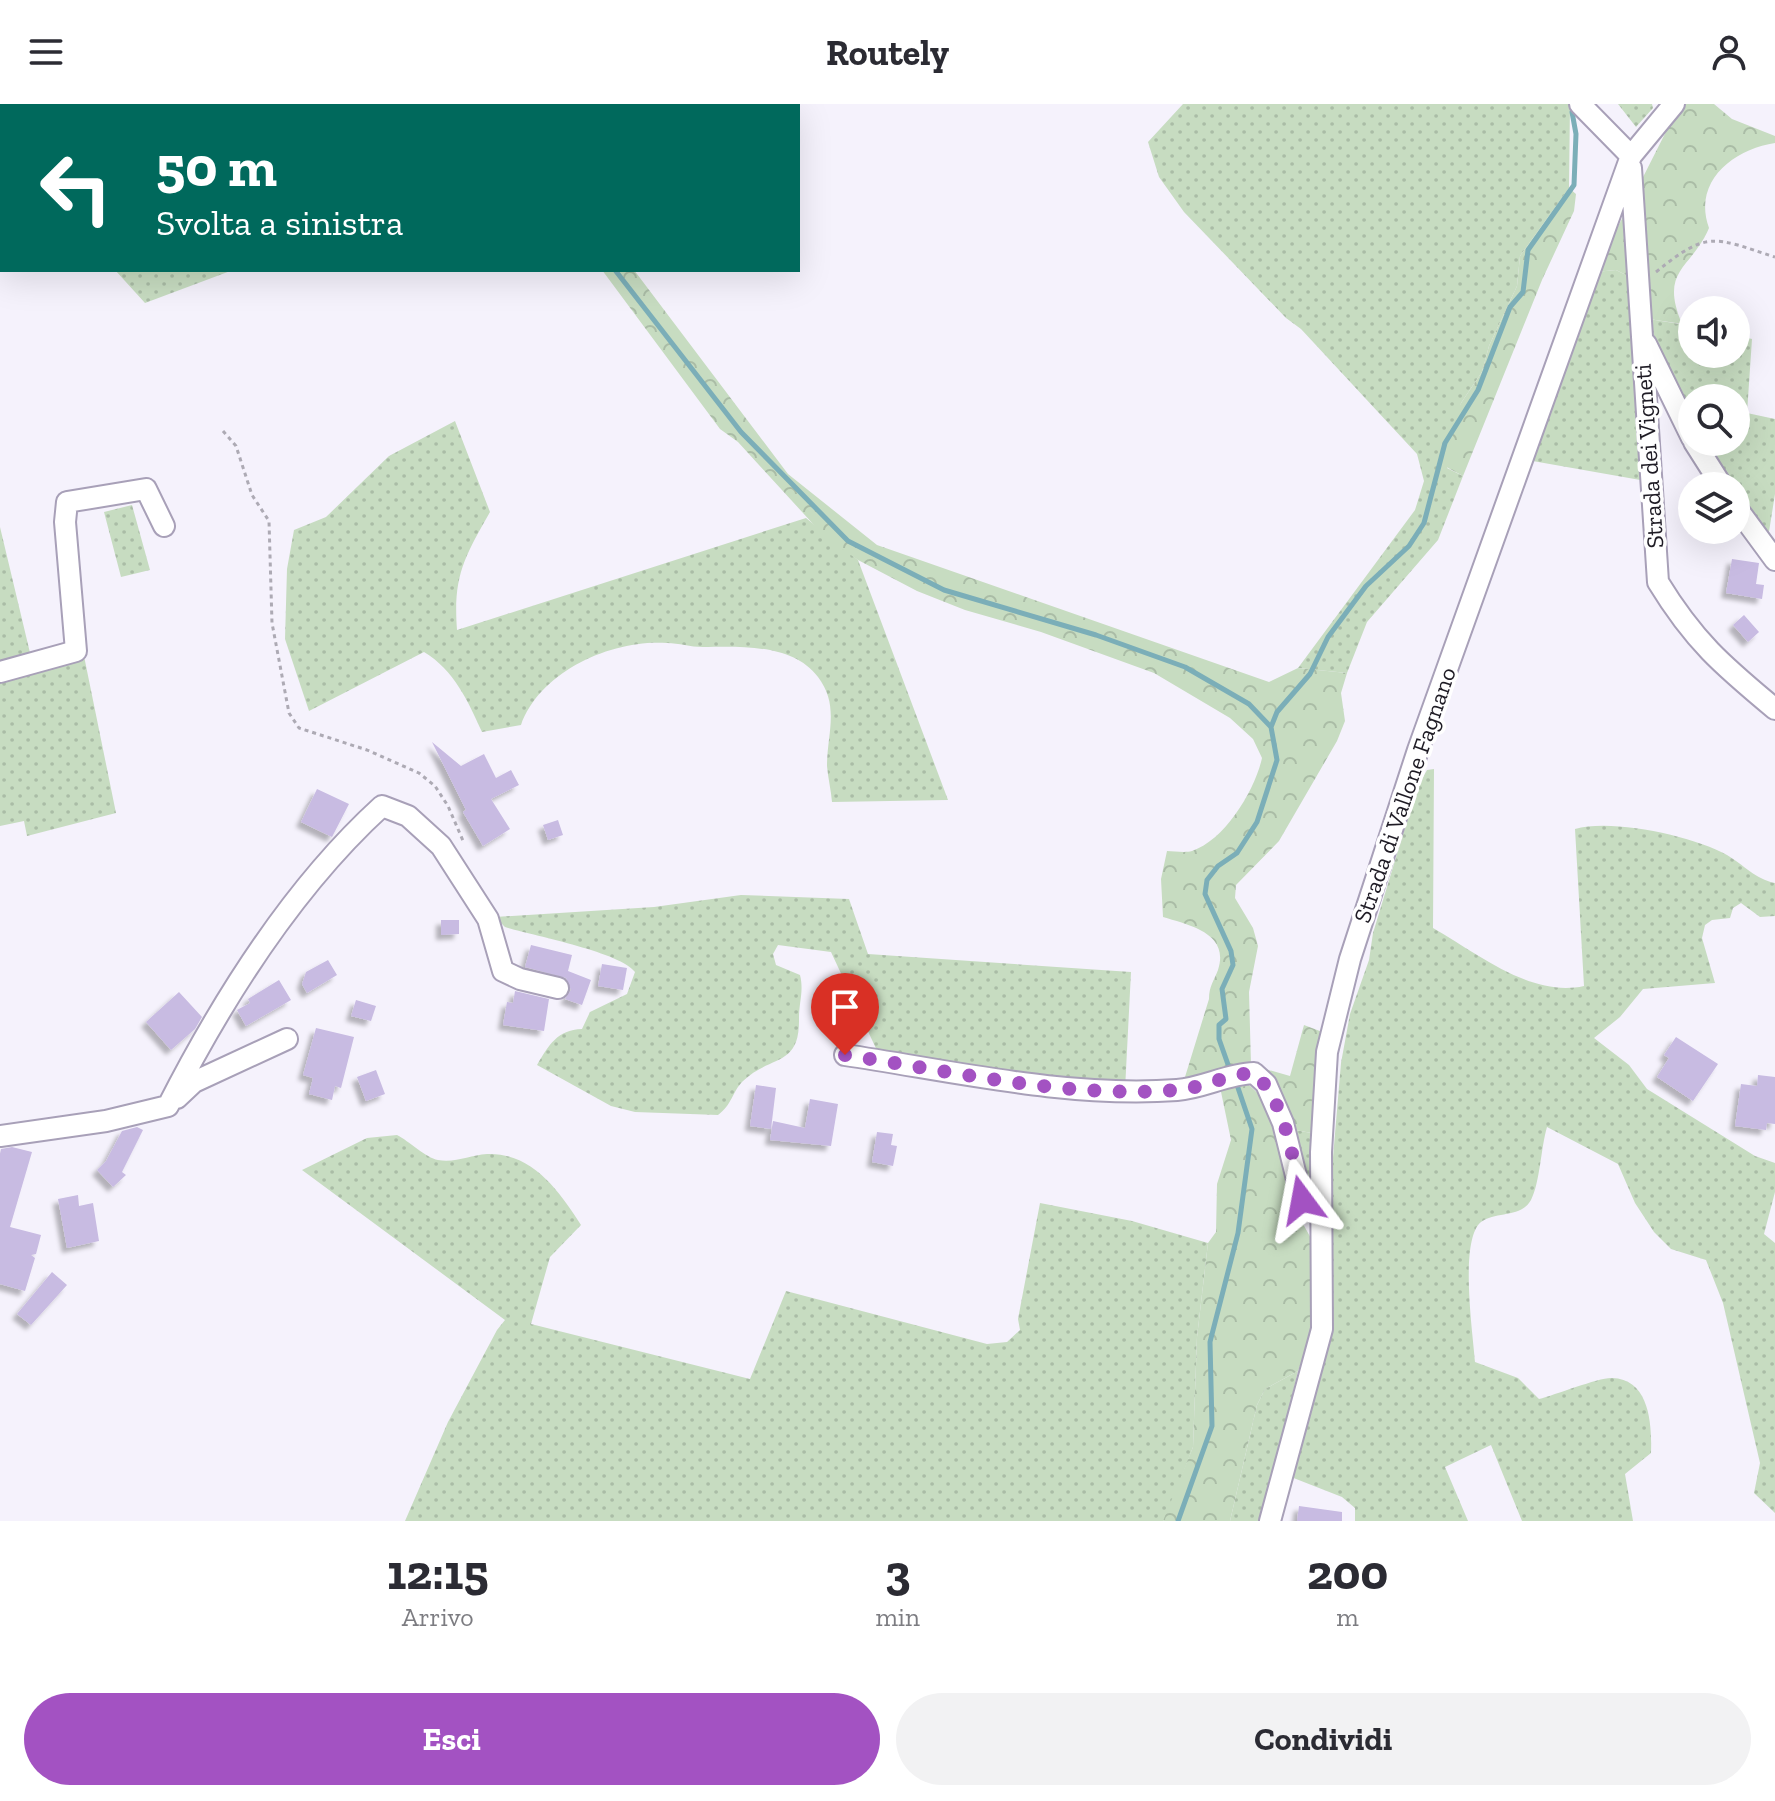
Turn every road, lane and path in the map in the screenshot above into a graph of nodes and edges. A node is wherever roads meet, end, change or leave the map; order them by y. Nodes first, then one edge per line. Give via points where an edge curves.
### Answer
1 (1580, 104) edge
2 (1674, 104) edge
3 (1631, 156) junction
4 (1775, 257) edge
5 (1637, 287) junction
6 (1639, 326) junction
7 (1678, 412) edge
8 (223, 431) dead end
9 (164, 526) dead end
10 (1750, 526) edge
11 (1775, 560) edge
12 (0, 672) edge
13 (1775, 709) edge
14 (452, 863) junction
15 (558, 988) dead end
16 (287, 1039) dead end
17 (845, 1055) dead end
18 (168, 1106) junction
19 (0, 1136) edge
20 (1321, 1217) junction
21 (1270, 1521) edge

1 - 3 street
2 - 3 street, Strada di Vallone Fagnano
3 - 5 street, Strada dei Vigneti
3 - 20 street, Strada di Vallone Fagnano via 1418,750 1350,959 1327,1052
4 - 5 path via 1709,240 1690,245
5 - 6 street, Strada dei Vigneti
6 - 7 street
6 - 13 street, Strada dei Vigneti via 1658,582 1712,657
8 - 14 path via 236,446 252,495 269,521 272,623 289,713 299,728 391,759 435,786 464,845
9 - 12 street via 146,489 67,502 76,651
10 - 11 street
14 - 15 street via 488,919 503,971
14 - 18 street via 408,816 382,806 350,835 231,992
16 - 18 street via 194,1082
17 - 20 street via 1073,1088 1180,1090 1254,1073 1266,1084 1283,1123 1302,1200
18 - 19 street
20 - 21 street, Strada di Vallone Fagnano via 1322,1329

